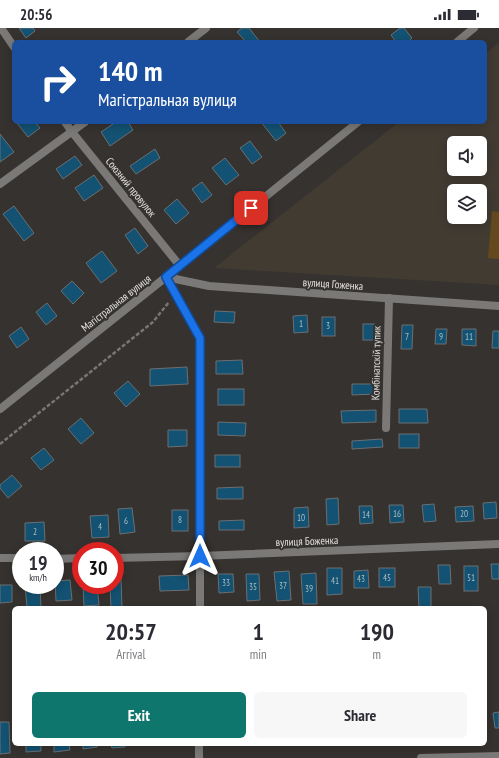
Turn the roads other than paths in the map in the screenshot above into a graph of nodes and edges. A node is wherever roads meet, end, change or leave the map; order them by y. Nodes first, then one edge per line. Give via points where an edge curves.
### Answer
1 (1, 28) edge
2 (206, 28) edge
3 (474, 28) edge
4 (191, 40) edge
5 (459, 40) edge
6 (12, 45) edge
7 (66, 124) edge
8 (82, 124) edge
9 (356, 124) edge
10 (72, 132) junction
11 (0, 184) edge
12 (180, 266) junction
13 (166, 277) junction
14 (389, 298) junction
15 (499, 306) edge
16 (0, 409) edge
17 (386, 428) dead end
18 (499, 544) edge
19 (200, 556) junction
20 (0, 558) edge
21 (12, 558) edge
22 (124, 558) edge
23 (200, 606) edge
24 (199, 746) edge
25 (499, 756) edge
26 (199, 758) edge
27 (420, 758) edge

1 - 6 street
2 - 4 street
3 - 5 street
7 - 10 street, Союзний провулок
8 - 10 street
9 - 12 street, Магістральная вулиця
10 - 11 street
10 - 12 street, Союзний провулок
12 - 13 street, Магістральная вулиця
13 - 14 street, вулиця Гоженка via 209,286
13 - 16 street, Магістральная вулиця
13 - 19 street via 200,338
14 - 15 street, вулиця Гоженка
14 - 17 street, Комбінатскій тупик
18 - 19 street, вулиця Боженка
19 - 22 street, вулиця Боженка
19 - 23 street
20 - 21 street
24 - 26 street
25 - 27 street

